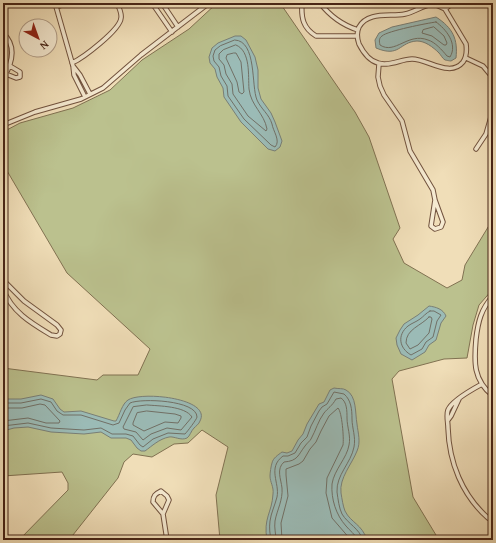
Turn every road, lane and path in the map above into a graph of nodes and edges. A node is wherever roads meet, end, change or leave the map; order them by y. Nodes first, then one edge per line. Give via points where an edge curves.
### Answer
1 (66, 3) edge
2 (117, 3) edge
3 (152, 3) edge
4 (162, 3) edge
5 (209, 3) edge
6 (302, 3) edge
7 (320, 3) edge
8 (453, 3) edge
9 (56, 5) edge
10 (445, 8) junction
11 (3, 14) edge
12 (3, 21) edge
13 (178, 27) junction
14 (358, 30) junction
15 (172, 32) junction
16 (3, 33) edge
17 (357, 36) junction
18 (466, 58) junction
19 (72, 64) junction
20 (379, 64) junction
21 (10, 66) junction
22 (6, 74) junction
23 (493, 78) edge
24 (3, 79) edge
25 (90, 94) junction
26 (85, 97) junction
27 (493, 110) edge
28 (4, 123) edge
29 (476, 149) dead end
30 (435, 200) junction
31 (3, 280) edge
32 (3, 289) edge
33 (493, 296) edge
34 (482, 384) junction
35 (493, 396) edge
36 (163, 514) junction
37 (488, 518) dead end
38 (167, 540) edge

1 - 9 street
2 - 19 street via 121,15 120,24 91,51
3 - 15 street
4 - 13 street
5 - 13 street
6 - 17 street via 303,22 311,33 316,36
7 - 14 street via 336,20
8 - 10 street
9 - 19 street
10 - 14 street via 434,4 403,14 372,17 365,20
10 - 18 street via 466,44
11 - 12 street
13 - 15 street
14 - 17 street
15 - 25 street via 141,55 112,82
16 - 21 street via 11,45
17 - 20 street via 364,52
18 - 20 street via 460,65 450,69 414,59
18 - 23 street via 483,66
19 - 25 street
19 - 26 street via 74,75
20 - 30 street via 378,77 382,90 402,121 410,152 430,184
21 - 22 street
21 - 22 street via 20,72 20,77
22 - 24 street
25 - 26 street
26 - 28 street
27 - 29 street via 486,134
30 - 30 street via 431,226 435,229 441,227 443,222
31 - 32 street via 57,325 61,330 60,334 51,334 22,316
33 - 34 street via 481,313 474,352 476,369
34 - 35 street
34 - 37 street via 459,399 448,420 452,455 458,477 477,508
36 - 36 street via 169,500 161,491 153,497 153,502
36 - 38 street

